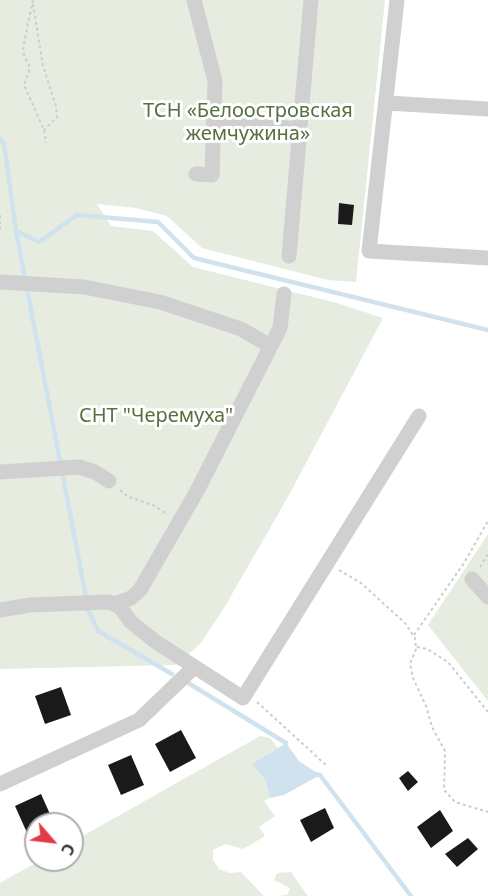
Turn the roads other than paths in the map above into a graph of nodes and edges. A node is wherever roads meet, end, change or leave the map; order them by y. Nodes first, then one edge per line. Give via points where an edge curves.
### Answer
1 (194, 0) edge
2 (311, 0) edge
3 (397, 0) edge
4 (387, 103) junction
5 (488, 109) edge
6 (214, 122) junction
7 (300, 129) junction
8 (196, 174) dead end
9 (289, 256) dead end
10 (488, 258) edge
11 (0, 282) edge
12 (284, 294) dead end
13 (270, 346) junction
14 (419, 416) dead end
15 (0, 472) edge
16 (109, 481) road end
17 (472, 579) dead end
18 (488, 597) edge
19 (114, 604) junction
20 (0, 610) edge
21 (190, 671) dead end
22 (0, 783) edge

1 - 6 street via 215,81
2 - 7 street
3 - 4 street
4 - 5 street
4 - 10 street via 369,251
6 - 7 street
6 - 8 street via 212,175
7 - 9 street
11 - 13 street via 84,287 160,302 241,328
12 - 13 street via 280,328
13 - 19 street via 140,590
14 - 19 street via 243,698 131,622
15 - 16 street via 79,467
17 - 18 street
19 - 20 street via 99,601
21 - 22 street via 139,720

